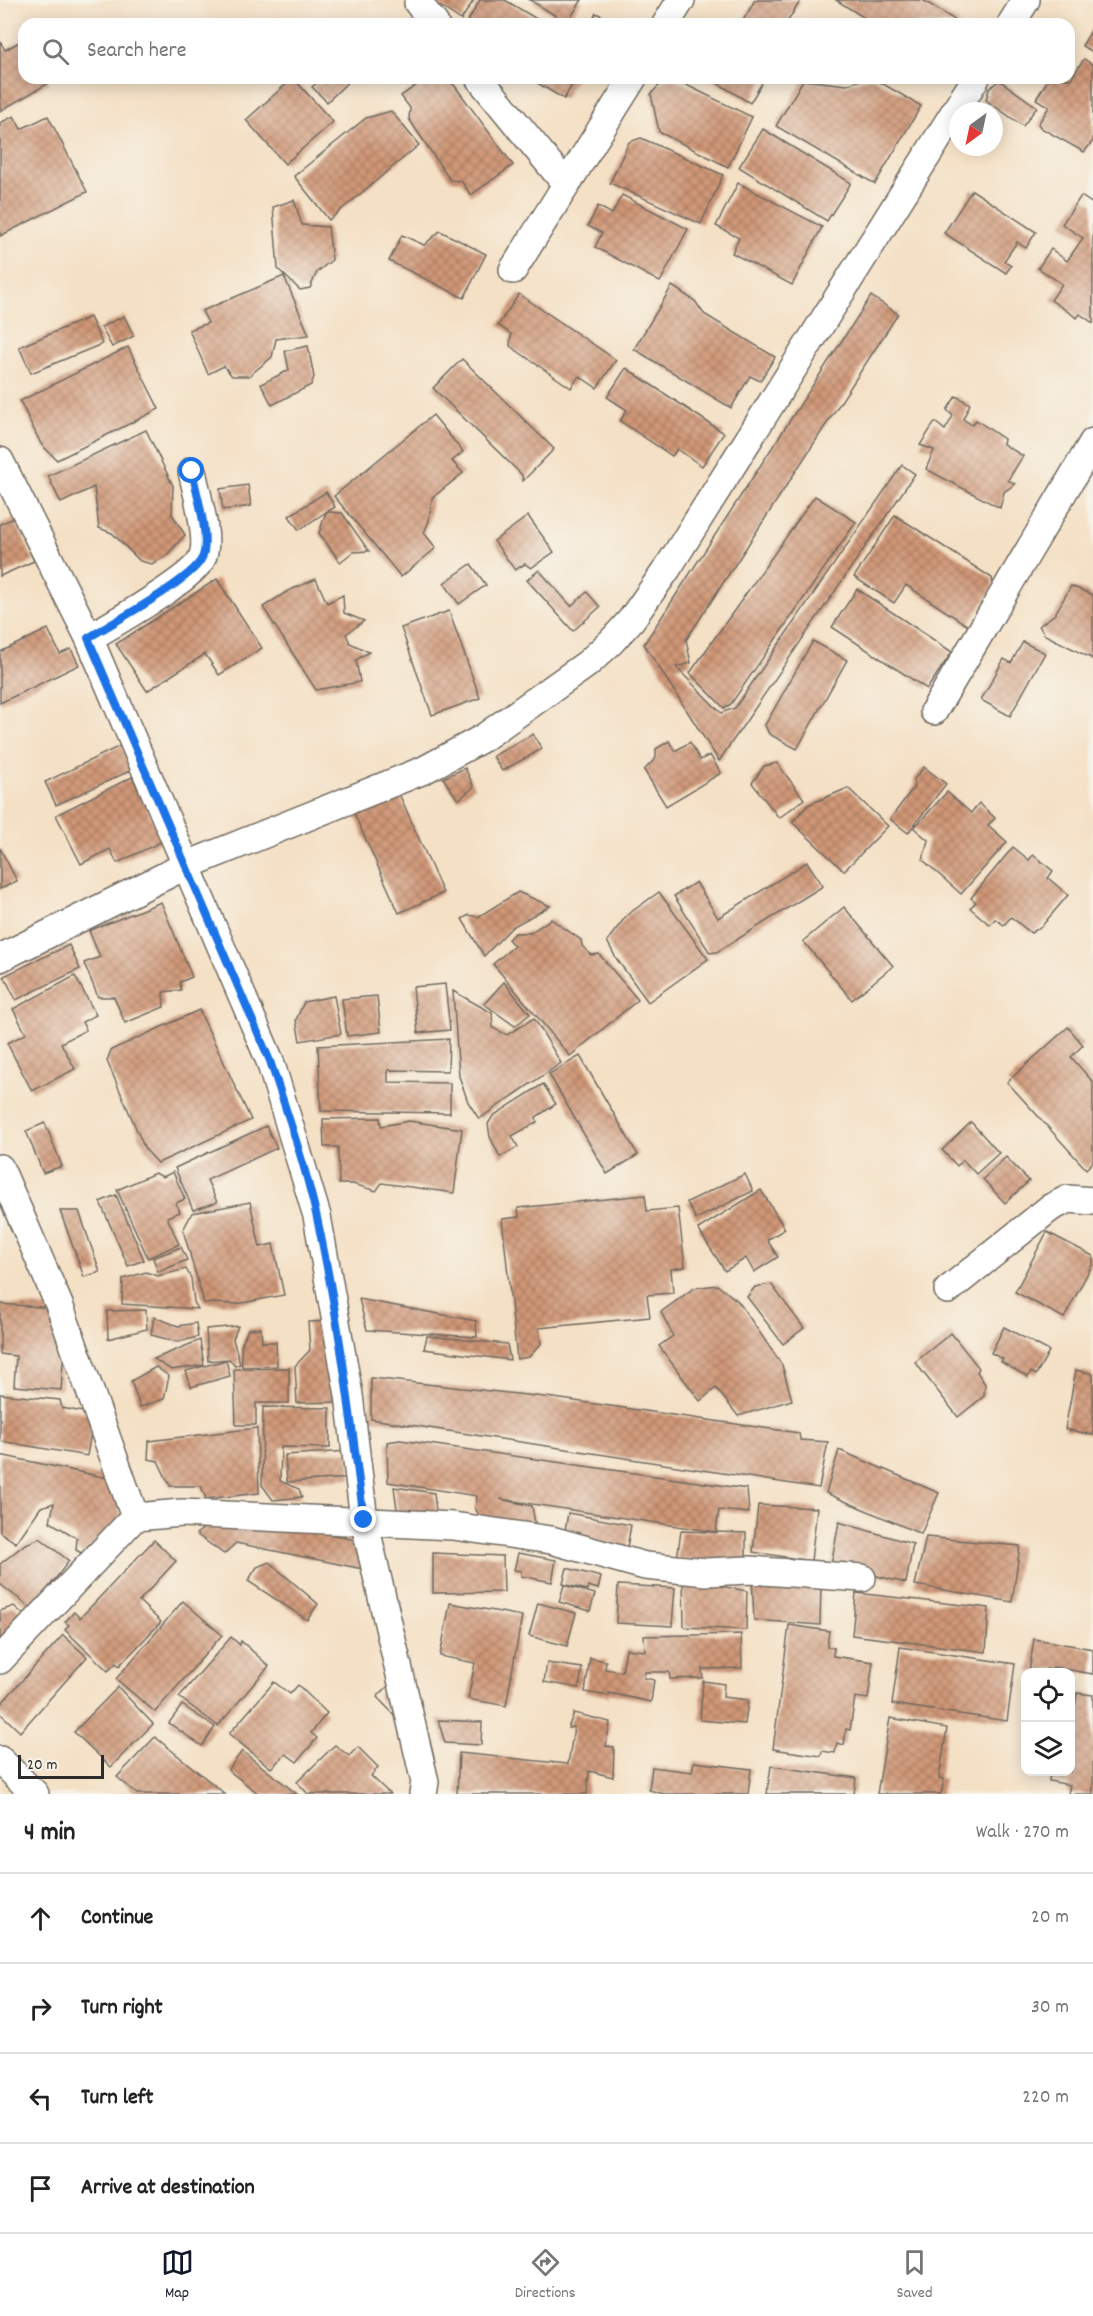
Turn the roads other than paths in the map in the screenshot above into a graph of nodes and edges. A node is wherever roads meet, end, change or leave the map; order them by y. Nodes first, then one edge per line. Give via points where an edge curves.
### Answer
1 (681, 0) edge
2 (1026, 0) edge
3 (418, 3) dead end
4 (430, 18) edge
5 (670, 18) edge
6 (1015, 18) edge
7 (484, 84) edge
8 (629, 84) edge
9 (972, 84) edge
10 (566, 184) junction
11 (513, 270) dead end
12 (1093, 441) edge
13 (0, 461) edge
14 (192, 471) dead end
15 (88, 638) junction
16 (934, 711) dead end
17 (185, 866) junction
18 (0, 958) edge
19 (0, 1168) edge
20 (1093, 1201) edge
21 (948, 1290) dead end
22 (135, 1517) junction
23 (364, 1520) junction
24 (862, 1578) dead end
25 (0, 1660) edge
26 (0, 1760) edge
27 (35, 1794) edge
28 (423, 1794) edge

1 - 5 street
2 - 6 street
3 - 4 street
7 - 10 street
8 - 10 street
9 - 17 street via 667,568 611,642 587,664 483,738 424,770
10 - 11 street
12 - 16 street
13 - 15 street
14 - 15 street via 206,540 202,558 189,574
15 - 17 street
17 - 18 street
17 - 23 street via 270,1061 317,1216 350,1395
19 - 22 street via 60,1307
20 - 21 street via 1068,1199 1050,1208
22 - 23 street via 182,1512
22 - 25 street
23 - 24 street via 453,1526 551,1540 664,1569
23 - 28 street via 425,1782
26 - 27 street

